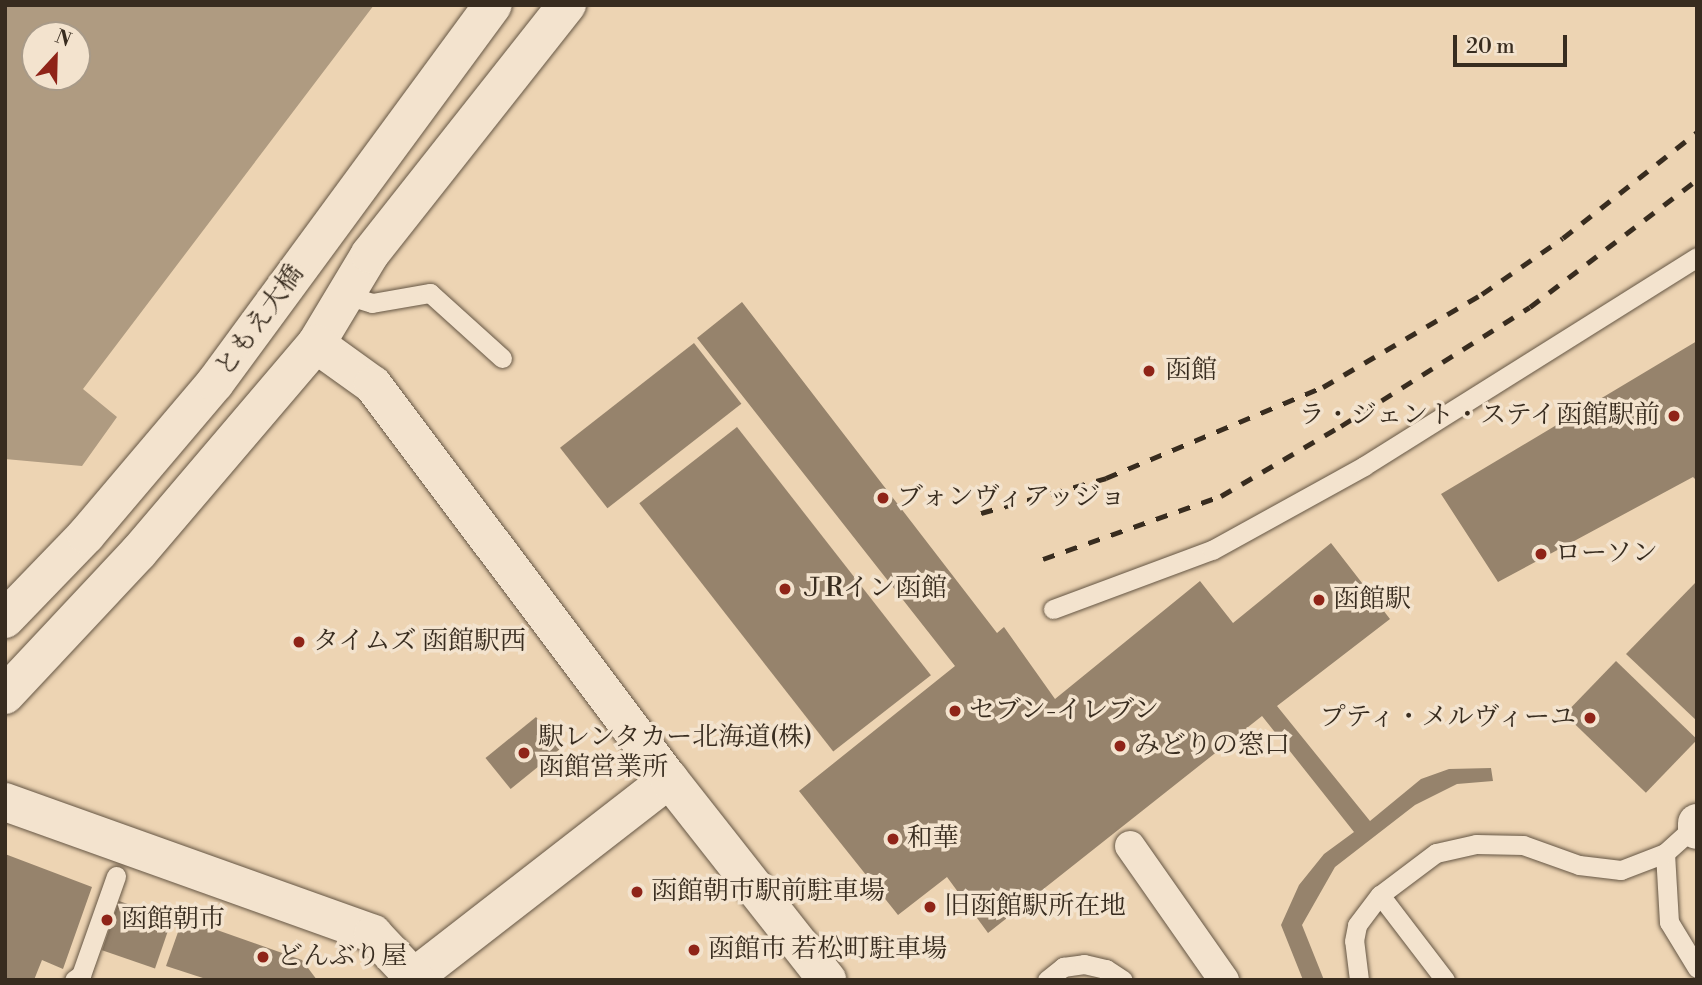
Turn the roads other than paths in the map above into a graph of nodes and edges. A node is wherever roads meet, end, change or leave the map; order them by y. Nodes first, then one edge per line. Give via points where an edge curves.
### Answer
1 (493, 5) edge
2 (567, 5) edge
3 (1697, 257) edge
4 (346, 295) junction
5 (316, 344) junction
6 (502, 358) dead end
7 (1052, 609) dead end
8 (5, 619) edge
9 (5, 695) edge
10 (669, 779) junction
11 (5, 802) edge
12 (1696, 827) edge
13 (1130, 846) dead end
14 (1665, 853) junction
15 (116, 876) dead end
16 (1380, 895) junction
17 (1697, 968) edge
18 (414, 979) edge
19 (74, 980) edge
20 (827, 980) edge
21 (1047, 980) edge
22 (1123, 980) edge
23 (1224, 980) edge
24 (1359, 980) edge
25 (1445, 980) edge

1 - 8 street, ともえ大橋 via 215,383 86,535
2 - 4 street via 427,179
3 - 7 lane via 1364,466 1224,543
4 - 5 street
4 - 6 lane via 372,303 430,292
5 - 9 street via 138,553
5 - 10 street via 373,385
10 - 18 street
10 - 20 street
11 - 18 street via 373,934
12 - 14 lane
13 - 23 street
14 - 16 lane via 1621,870 1579,864 1523,845 1476,844 1436,853
14 - 17 lane via 1669,922
15 - 19 lane via 81,975
16 - 24 lane via 1357,925 1354,941
16 - 25 lane
21 - 22 lane via 1063,967 1084,964

